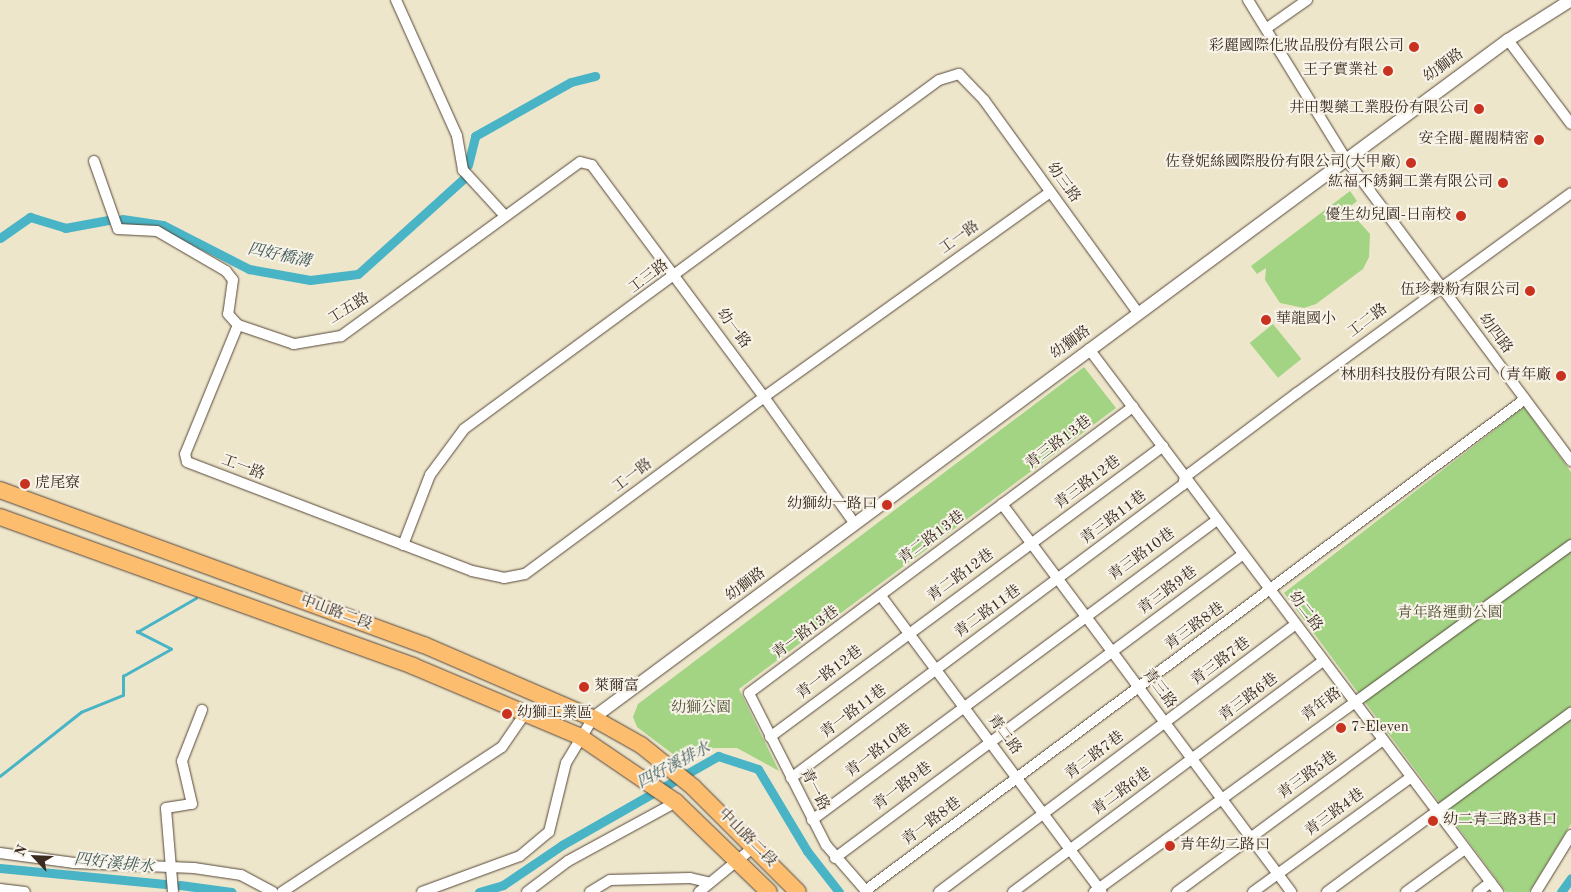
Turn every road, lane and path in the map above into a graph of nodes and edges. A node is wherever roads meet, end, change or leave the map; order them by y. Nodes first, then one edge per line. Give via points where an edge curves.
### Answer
1 (396, 0) edge
2 (1248, 0) edge
3 (1307, 0) edge
4 (1571, 0) edge
5 (1267, 28) junction
6 (1508, 40) junction
7 (959, 74) joint
8 (1571, 124) edge
9 (1346, 159) junction
10 (94, 161) dead end
11 (580, 162) joint
12 (1050, 192) junction
13 (1571, 193) edge
14 (505, 216) junction
15 (675, 277) junction
16 (1441, 286) junction
17 (1139, 314) junction
18 (238, 325) junction
19 (1090, 349) junction
20 (764, 397) junction
21 (1525, 399) junction
22 (1133, 407) junction
23 (1163, 446) junction
24 (1571, 461) edge
25 (1185, 477) junction
26 (0, 490) edge
27 (1002, 504) junction
28 (0, 517) edge
29 (1217, 520) junction
30 (855, 524) junction
31 (1032, 544) junction
32 (1571, 545) edge
33 (403, 546) junction
34 (1242, 555) junction
35 (1058, 579) junction
36 (258, 585) junction
37 (1270, 591) junction
38 (881, 596) junction
39 (250, 608) junction
40 (1085, 615) junction
41 (1295, 625) junction
42 (908, 633) junction
43 (1112, 652) junction
44 (1323, 661) junction
45 (936, 669) junction
46 (1138, 687) junction
47 (749, 693) joint
48 (1353, 701) junction
49 (963, 706) junction
50 (202, 710) dead end
51 (526, 712) junction
52 (1571, 713) edge
53 (593, 718) junction
54 (1165, 723) junction
55 (579, 736) junction
56 (770, 737) junction
57 (990, 740) junction
58 (1383, 740) junction
59 (1193, 759) junction
60 (1411, 777) junction
61 (790, 778) junction
62 (1016, 778) junction
63 (1222, 798) junction
64 (676, 802) junction
65 (1437, 812) junction
66 (1043, 814) junction
67 (812, 820) junction
68 (1571, 835) edge
69 (1250, 837) junction
70 (755, 846) junction
71 (1465, 848) junction
72 (1069, 849) junction
73 (0, 853) edge
74 (737, 858) junction
75 (835, 858) junction
76 (171, 868) junction
77 (1277, 874) junction
78 (1491, 882) junction
79 (704, 888) edge
80 (0, 889) edge
81 (866, 891) edge
82 (1099, 891) edge
83 (25, 892) edge
84 (173, 892) edge
85 (273, 892) edge
86 (282, 892) edge
87 (422, 892) edge
88 (527, 892) edge
89 (590, 892) edge
90 (769, 892) edge
91 (798, 892) edge
92 (939, 892) edge
93 (1013, 892) edge
94 (1177, 892) edge
95 (1253, 892) edge
96 (1291, 892) edge
97 (1326, 892) edge
98 (1406, 892) edge
99 (1478, 892) edge
100 (1498, 892) edge
101 (1536, 892) edge

1 - 14 street via 458,136 463,170
2 - 5 street, 幼四路
3 - 5 street
4 - 6 street, 幼獅路
5 - 9 street, 幼四路
6 - 8 street
6 - 9 street, 幼獅路
7 - 12 street, 幼三路
7 - 15 street, 工三路 via 939,80
9 - 16 street, 幼四路
9 - 17 street, 幼獅路
10 - 18 street via 118,229 157,231 226,272 233,280 228,314
11 - 14 street, 工五路
11 - 15 street, 幼一路 via 592,165
12 - 17 street, 幼三路
12 - 20 street, 工一路
13 - 16 street, 工二路
14 - 18 street, 工五路 via 341,336 294,344
15 - 20 street, 幼一路
15 - 33 street, 工三路 via 464,430 430,475
16 - 21 street, 幼四路
16 - 25 street, 工二路
17 - 19 street, 幼獅路
18 - 33 street, 工一路 via 185,454 187,462
19 - 22 street, 幼二路
19 - 30 street, 幼獅路
20 - 30 street, 幼一路
20 - 33 street, 工一路 via 525,574 504,578 472,571
21 - 24 street, 幼四路
21 - 37 street, 青三路8巷
22 - 23 street, 幼二路
22 - 27 street, 青三路13巷
23 - 25 street, 幼二路
23 - 31 street, 青三路12巷
25 - 29 street, 幼二路
25 - 35 street, 青三路11巷 via 1183,485
26 - 36 main road, 中山路二段
27 - 31 street, 青三路
27 - 38 street, 青二路13巷
28 - 39 main road, 中山路二段
29 - 34 street, 幼二路
29 - 40 street, 青三路10巷
30 - 53 street, 幼獅路
31 - 35 street, 青三路
31 - 42 street, 青二路12巷
32 - 48 street, 青年路
34 - 37 street, 幼二路
34 - 43 street, 青三路9巷
35 - 40 street, 青三路
35 - 45 street, 青二路11巷
36 - 39 main road
36 - 53 main road, 中山路二段 via 424,646
37 - 41 street, 幼二路
37 - 46 street, 青三路8巷
38 - 42 street, 青二路
38 - 47 street, 青一路13巷
39 - 51 main road, 中山路二段
40 - 43 street, 青三路
40 - 49 street, 青三路10巷
41 - 44 street, 幼二路
41 - 54 street, 青三路7巷
42 - 45 street, 青二路
42 - 56 street, 青一路12巷
43 - 46 street, 青三路
43 - 57 street, 青三路9巷
44 - 48 street, 幼二路
44 - 59 street, 青三路6巷
45 - 49 street, 青二路
45 - 61 street, 青一路11巷
46 - 54 street, 青三路
46 - 62 street, 青三路8巷
47 - 56 street, 青一路
48 - 58 street, 幼二路
48 - 63 street, 青年路
49 - 57 street, 青二路
49 - 67 street, 青一路10巷
50 - 76 street via 182,761 192,804 166,808
51 - 55 main road, 中山路二段
51 - 86 street via 502,747
52 - 65 street
53 - 55 street
53 - 70 main road, 中山路二段 via 660,759
54 - 59 street, 青三路
54 - 66 street, 青二路7巷
55 - 64 main road, 中山路二段 via 644,776
55 - 87 street via 566,763 549,832 520,856
56 - 61 street, 青一路
57 - 62 street, 青二路
57 - 75 street, 青一路9巷
58 - 60 street, 幼二路
58 - 69 street, 青三路5巷
59 - 63 street, 青三路
59 - 72 street, 青二路6巷
60 - 65 street, 幼二路
60 - 77 street, 青三路4巷
61 - 67 street, 青一路
62 - 66 street, 青二路
62 - 81 street, 青一路8巷
63 - 69 street, 青三路
63 - 82 street, 青年路
64 - 74 main road, 中山路二段
64 - 88 street via 568,861
65 - 71 street, 幼二路
65 - 97 street
66 - 72 street, 青二路
66 - 92 street, 青二路7巷
67 - 75 street, 青一路
68 - 101 street
69 - 77 street, 青三路
69 - 94 street, 青三路5巷
70 - 74 street
70 - 91 main road, 中山路二段
71 - 78 street, 幼二路
71 - 98 street
72 - 82 street, 青二路
72 - 93 street, 青二路6巷
73 - 76 street via 74,863
74 - 79 street
74 - 90 main road, 中山路二段
75 - 81 street, 青一路
76 - 84 street
76 - 85 street via 241,875
77 - 95 street, 青三路4巷
77 - 96 street, 青三路
78 - 99 street
78 - 100 street, 幼二路
79 - 89 street via 690,878 610,880
80 - 83 street

